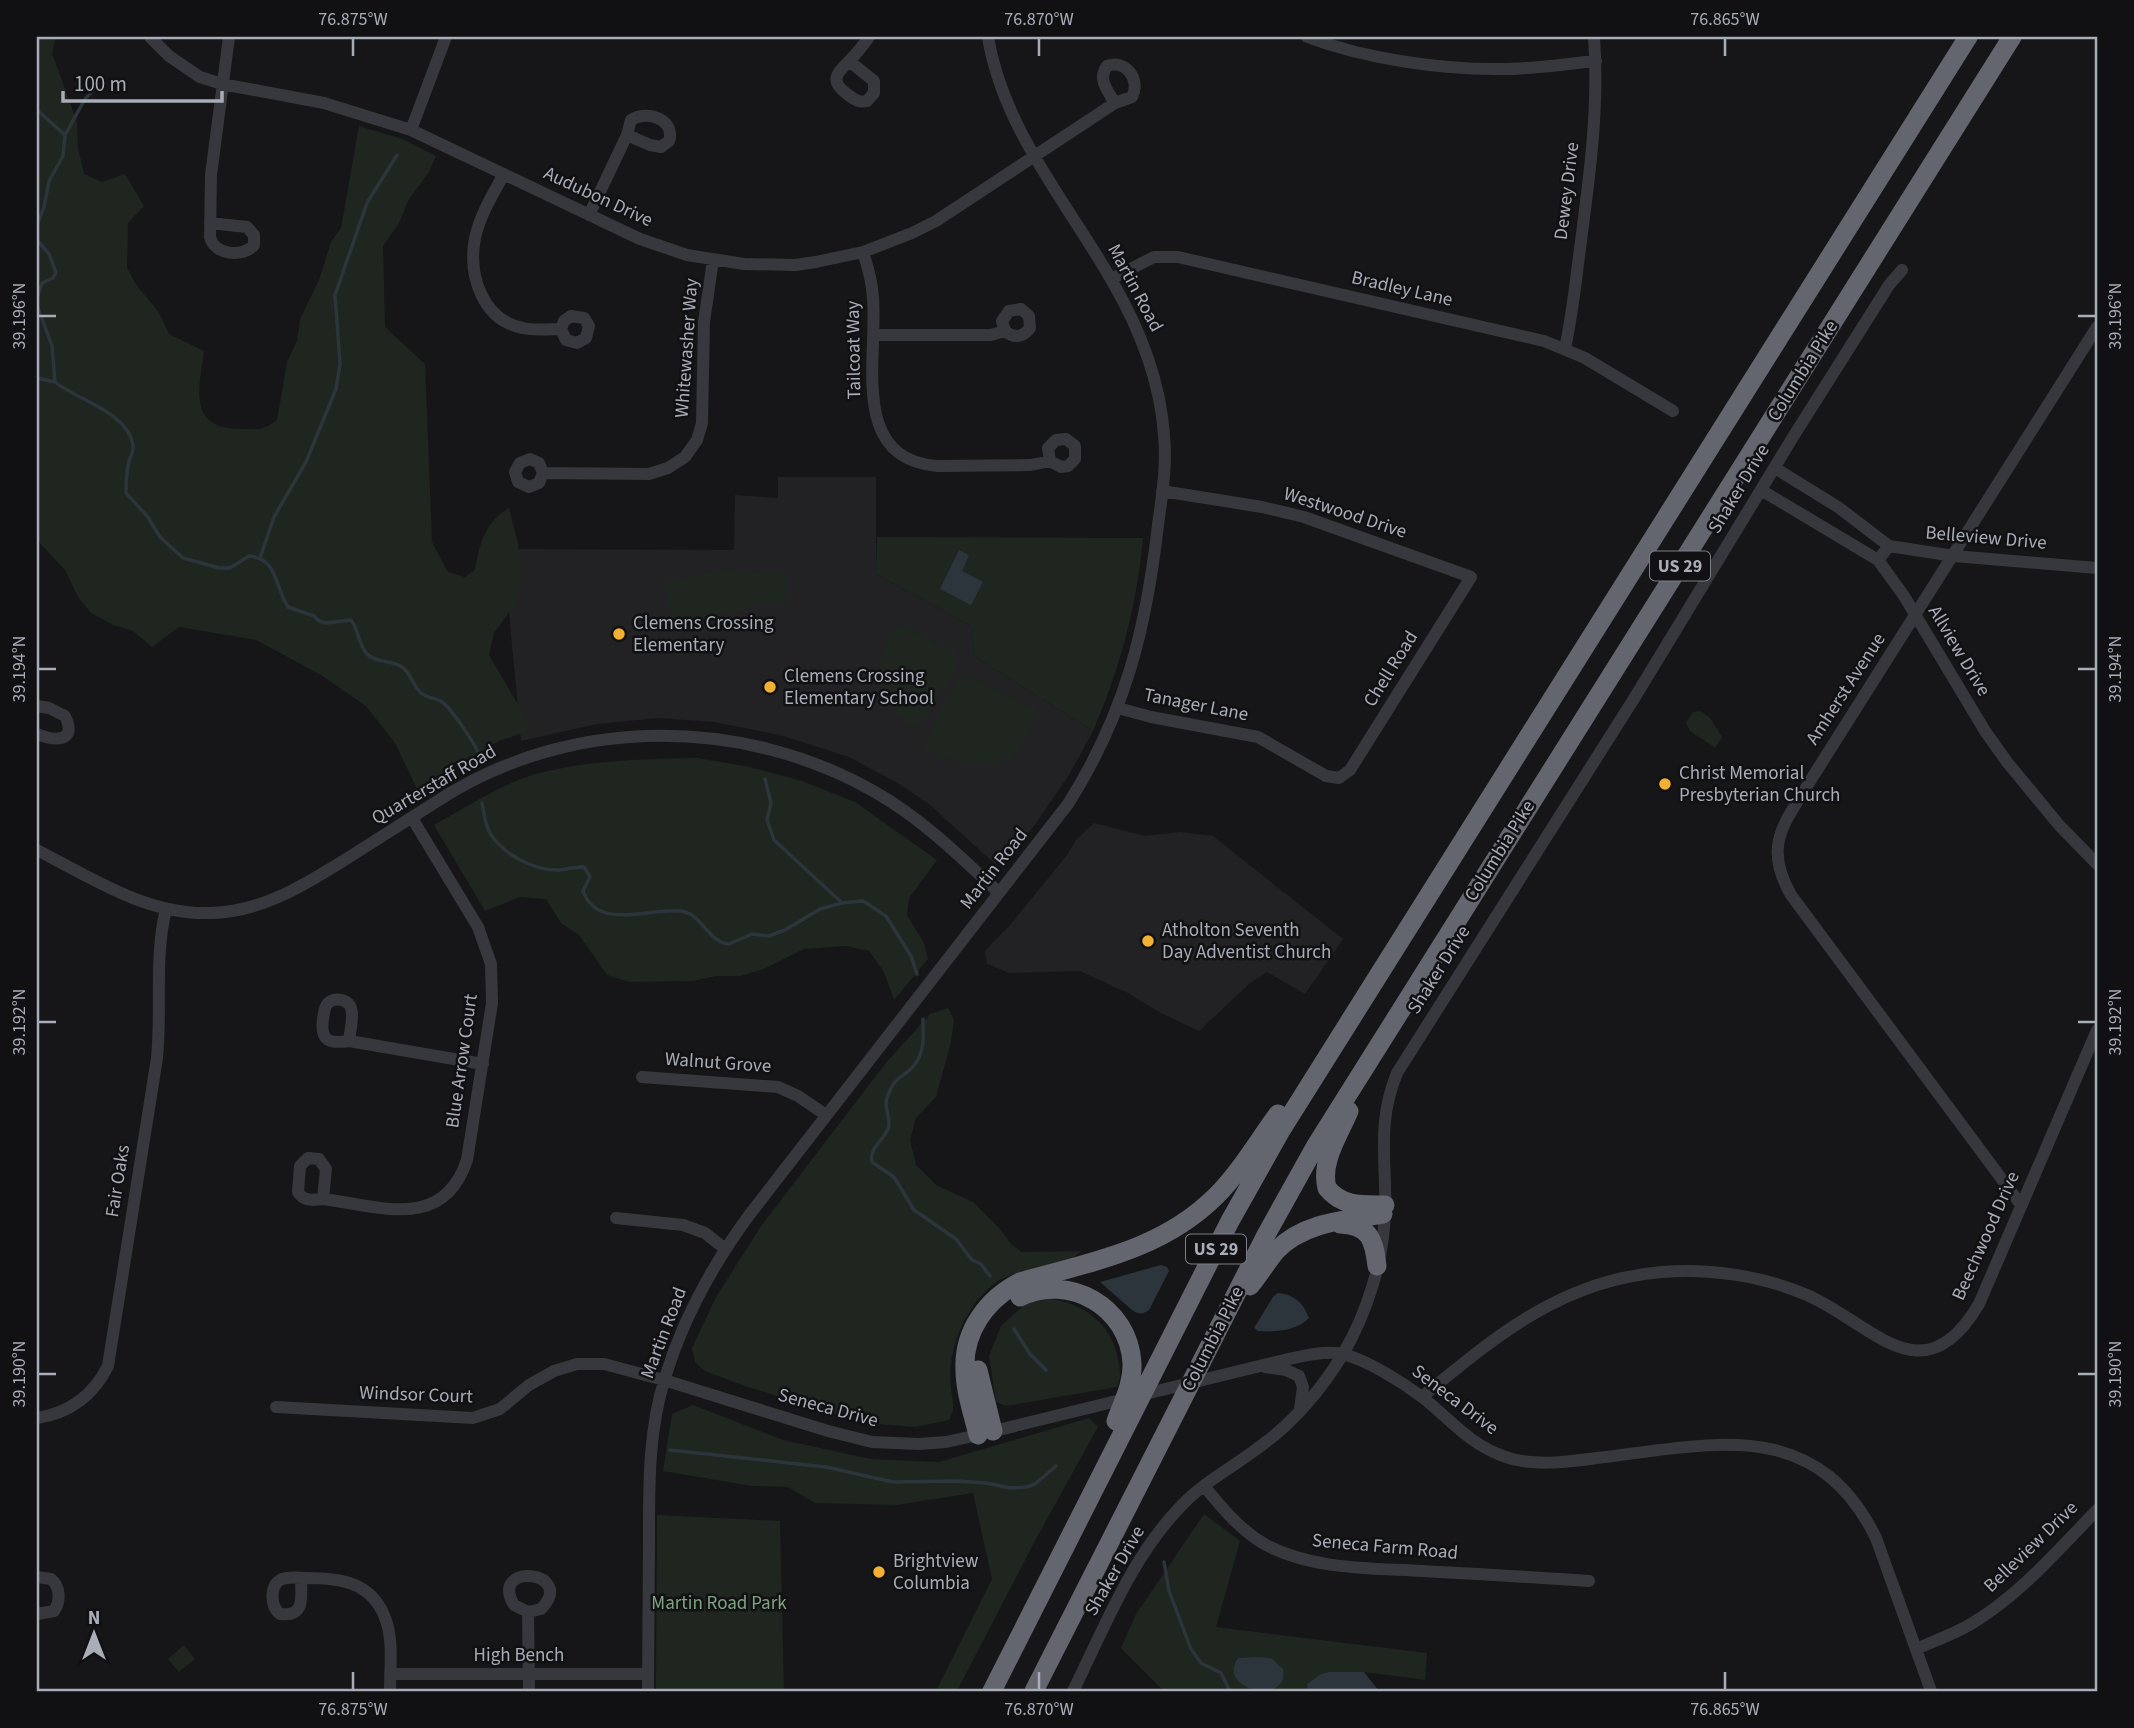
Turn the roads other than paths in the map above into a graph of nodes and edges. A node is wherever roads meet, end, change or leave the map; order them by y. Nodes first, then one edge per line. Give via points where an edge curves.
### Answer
1 (150, 37) edge
2 (229, 37) edge
3 (446, 37) edge
4 (869, 37) edge
5 (988, 37) edge
6 (1307, 37) edge
7 (1594, 37) edge
8 (1968, 37) edge
9 (2014, 37) edge
10 (849, 61) dead end
11 (1596, 61) junction
12 (222, 84) junction
13 (1115, 103) dead end
14 (411, 130) junction
15 (627, 135) dead end
16 (1034, 158) junction
17 (503, 174) junction
18 (589, 215) junction
19 (210, 223) dead end
20 (863, 252) junction
21 (713, 260) junction
22 (1902, 270) dead end
23 (1111, 279) junction
24 (2097, 327) edge
25 (561, 329) dead end
26 (1005, 331) dead end
27 (874, 335) junction
28 (1564, 348) junction
29 (1673, 411) dead end
30 (1050, 461) dead end
31 (1775, 468) junction
32 (543, 473) dead end
33 (1761, 490) junction
34 (1162, 491) junction
35 (1889, 546) junction
36 (1954, 556) junction
37 (1878, 560) junction
38 (2097, 568) edge
39 (1471, 577) joint
40 (1916, 616) junction
41 (37, 706) edge
42 (1118, 708) junction
43 (37, 734) edge
44 (1339, 778) joint
45 (412, 818) junction
46 (37, 850) edge
47 (2097, 864) edge
48 (999, 893) junction
49 (166, 909) junction
50 (1378, 974) junction
51 (2097, 1030) edge
52 (1381, 1040) junction
53 (349, 1041) dead end
54 (483, 1064) junction
55 (642, 1077) dead end
56 (826, 1115) junction
57 (323, 1199) dead end
58 (2021, 1205) junction
59 (1385, 1210) junction
60 (616, 1219) dead end
61 (1328, 1223) junction
62 (724, 1248) junction
63 (1377, 1266) junction
64 (1216, 1332) junction
65 (1343, 1354) junction
66 (1258, 1366) junction
67 (664, 1380) junction
68 (1422, 1397) junction
69 (276, 1407) dead end
70 (1299, 1412) junction
71 (37, 1418) edge
72 (985, 1433) junction
73 (1204, 1486) junction
74 (2097, 1510) edge
75 (1071, 1534) junction
76 (37, 1577) edge
77 (301, 1578) dead end
78 (1589, 1581) dead end
79 (528, 1612) dead end
80 (37, 1614) edge
81 (1916, 1649) junction
82 (390, 1674) junction
83 (529, 1674) junction
84 (648, 1674) junction
85 (390, 1691) edge
86 (529, 1691) edge
87 (648, 1691) edge
88 (992, 1691) edge
89 (1034, 1691) edge
90 (1073, 1691) edge
91 (1931, 1691) edge

1 - 12 street, Audubon Drive via 184,67
2 - 12 street
3 - 14 street
4 - 10 street
5 - 16 street, Martin Road via 1003,91
6 - 11 street via 1355,51 1456,67 1507,69
7 - 11 street, Dewey Drive
8 - 50 highway, Columbia Pike / US 29
9 - 52 highway, Columbia Pike / US 29
11 - 28 street, Dewey Drive via 1597,98 1584,217
12 - 14 street, Audubon Drive via 324,103
12 - 19 street
13 - 16 street, Audubon Drive
14 - 17 street, Audubon Drive
15 - 18 street
16 - 20 street, Audubon Drive via 936,220
16 - 23 street, Martin Road
17 - 18 street, Audubon Drive
17 - 25 street via 475,239 477,287 490,310 511,324
18 - 21 street, Audubon Drive via 640,239
20 - 21 street, Audubon Drive via 795,265
20 - 27 street, Tailcoat Way via 872,287
21 - 32 street, Whitewasher Way via 704,322 702,423 685,457 649,474
22 - 31 street, Shaker Drive
23 - 28 street, Bradley Lane via 1154,257 1178,257
23 - 34 street, Martin Road via 1139,332 1155,380 1164,436
24 - 36 street, Amherst Avenue
26 - 27 street via 991,335
27 - 30 street, Tailcoat Way via 875,416 887,443 901,456 937,466
28 - 29 street, Bradley Lane
31 - 33 street, Shaker Drive
31 - 35 street
33 - 37 street, Allview Drive
33 - 59 street, Shaker Drive via 1397,1073 1386,1102 1382,1143
34 - 39 street, Westwood Drive via 1304,517
34 - 42 street, Martin Road via 1147,607
35 - 36 street, Belleview Drive
35 - 37 street
36 - 38 street, Belleview Drive
36 - 40 street, Amherst Avenue
37 - 40 street, Allview Drive
39 - 44 street, Chell Road via 1350,771
40 - 47 street, Allview Drive via 2007,762
40 - 58 street, Amherst Avenue via 1790,815 1776,849 1778,868 1791,895
41 - 43 street via 65,716 68,726 61,739
42 - 44 street, Tanager Lane via 1258,737 1326,776
42 - 48 street, Martin Road via 1095,760 1068,804
45 - 48 street, Quarterstaff Road via 482,776 550,750 641,736 733,741 820,765 876,792 934,834
45 - 49 street, Quarterstaff Road via 279,898 213,913
45 - 54 street, Blue Arrow Court via 466,904 486,946 493,985
46 - 49 street, Quarterstaff Road via 115,891
48 - 56 street, Martin Road
49 - 71 street, Fair Oaks via 159,949 157,1058 108,1366 91,1393 57,1413
50 - 72 highway via 1232,1178 1196,1214 1162,1237 1118,1256 1020,1282 986,1307 967,1344 965,1370
50 - 75 highway, Columbia Pike / US 29 via 1230,1221
51 - 58 street, Beechwood Drive
52 - 59 highway via 1328,1158 1325,1179 1327,1188 1341,1200
52 - 64 highway, Columbia Pike / US 29 via 1309,1158
53 - 54 street
54 - 57 street, Blue Arrow Court via 467,1160 450,1193 433,1204 411,1209
55 - 56 street, Walnut Grove via 778,1087
56 - 62 street, Martin Road
58 - 68 street, Beechwood Drive via 1973,1315 1951,1340 1931,1349 1897,1348 1809,1296 1765,1281 1663,1272 1587,1287 1539,1309
59 - 61 highway
59 - 63 street, Shaker Drive
60 - 62 street via 683,1225 705,1233
61 - 63 highway via 1351,1224 1367,1233
61 - 64 highway via 1296,1235 1277,1250
62 - 67 street, Martin Road via 696,1299
63 - 65 street, Shaker Drive
64 - 89 highway, Columbia Pike / US 29
65 - 66 street, Seneca Drive via 1323,1353
65 - 68 street, Seneca Drive
65 - 70 street, Shaker Drive
66 - 70 street via 1299,1376 1303,1387
66 - 72 street, Seneca Drive
67 - 69 street, Windsor Court via 611,1365 577,1364 540,1378 500,1409 473,1418
67 - 72 street, Seneca Drive via 872,1442 919,1444
67 - 84 street, Martin Road via 649,1474
68 - 81 street, Seneca Drive via 1474,1441 1516,1460 1572,1462 1739,1444 1778,1450 1817,1467 1853,1498 1865,1515
70 - 73 street, Shaker Drive
72 - 75 highway via 979,1357 988,1326 1004,1307 1037,1290 1065,1290 1089,1297 1120,1322 1130,1349 1129,1387
73 - 78 street, Seneca Farm Road via 1250,1533 1304,1560 1346,1567
73 - 90 street, Shaker Drive via 1145,1551
74 - 81 street, Belleview Drive via 2002,1603 1970,1625
75 - 88 highway, Columbia Pike / US 29
76 - 80 street via 51,1579 58,1591 54,1611
77 - 82 street via 339,1579 371,1595 388,1625
79 - 83 street
81 - 91 street, Seneca Drive
82 - 83 street, High Bench
82 - 85 street
83 - 84 street, High Bench
83 - 86 street
84 - 87 street, Martin Road

